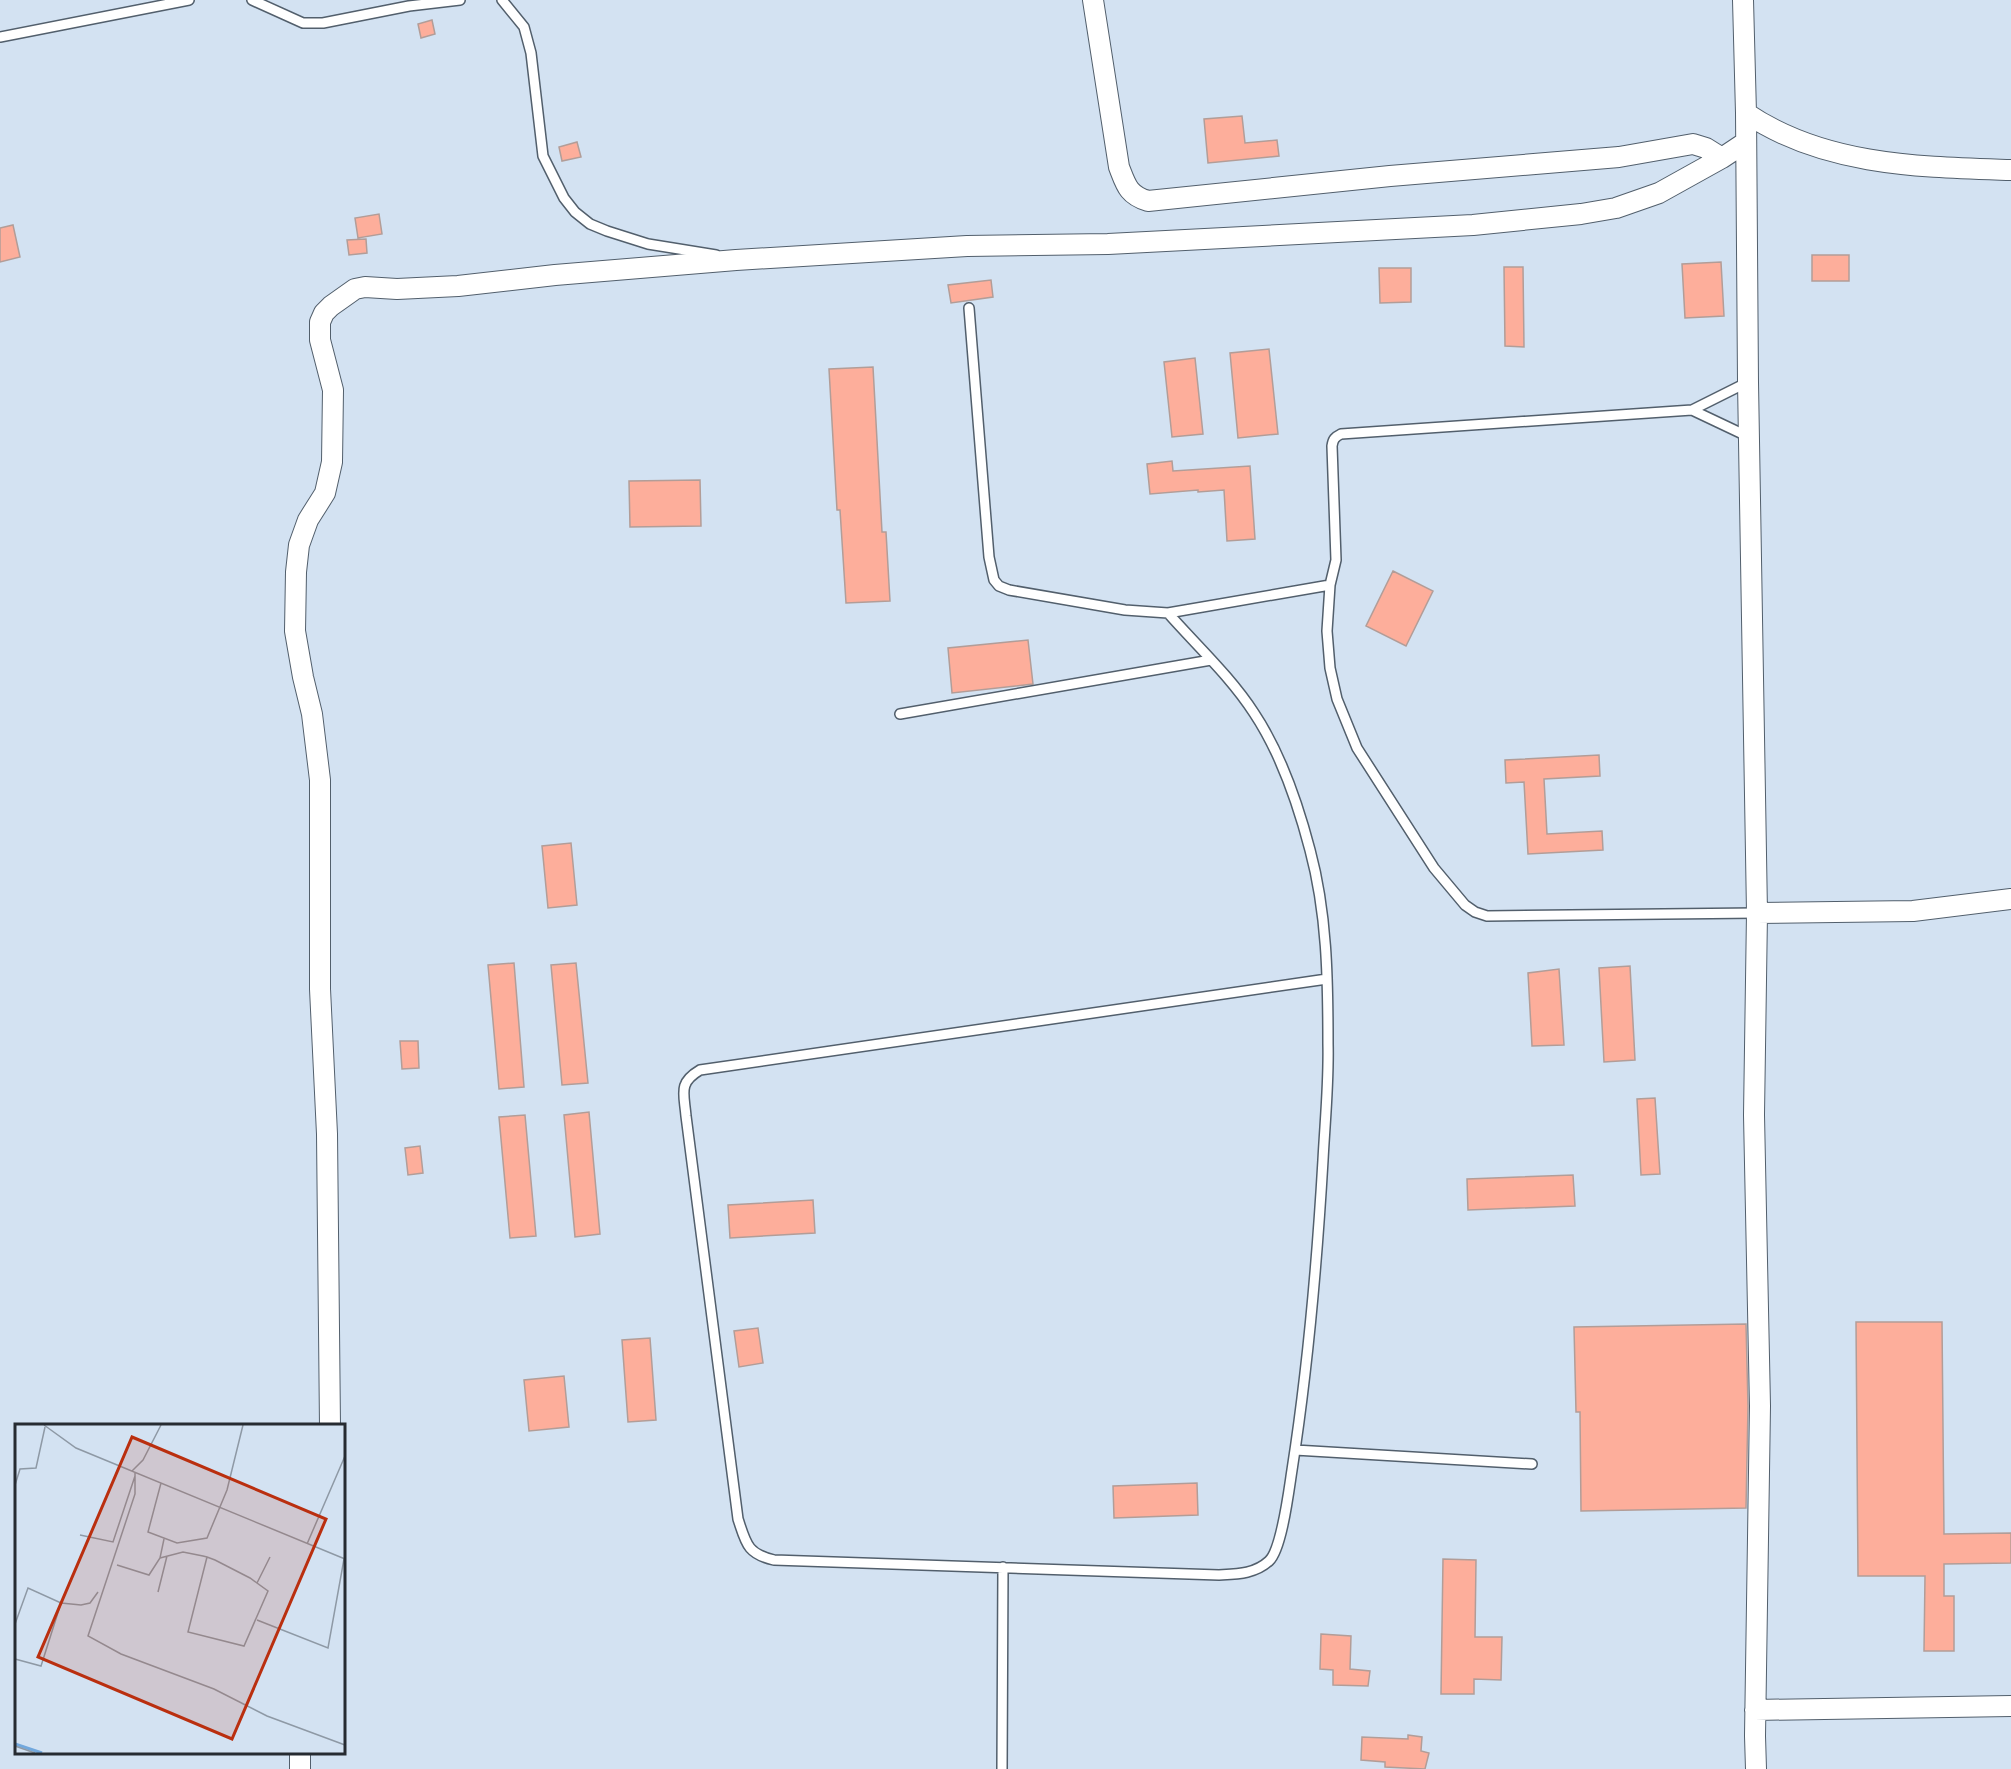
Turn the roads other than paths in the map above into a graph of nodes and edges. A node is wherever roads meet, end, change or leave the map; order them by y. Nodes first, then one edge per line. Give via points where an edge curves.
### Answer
1 (189, 0) edge
2 (252, 0) edge
3 (460, 0) edge
4 (502, 0) edge
5 (1093, 0) edge
6 (1743, 0) edge
7 (0, 37) edge
8 (1746, 113) junction
9 (1746, 142) junction
10 (1722, 158) junction
11 (2011, 170) edge
12 (736, 260) junction
13 (969, 308) dead end
14 (1748, 382) junction
15 (1692, 410) junction
16 (1749, 437) junction
17 (1330, 585) junction
18 (1168, 614) junction
19 (1211, 660) junction
20 (900, 714) dead end
21 (2011, 899) edge
22 (1757, 913) junction
23 (1327, 979) junction
24 (330, 1424) edge
25 (1295, 1450) junction
26 (1532, 1464) dead end
27 (1003, 1567) junction
28 (2011, 1706) edge
29 (1755, 1710) junction
30 (1002, 1769) edge
31 (1756, 1769) edge

1 - 7 lane
2 - 3 lane via 303,23 313,23
4 - 12 lane via 524,27 531,53 543,156 574,212 590,224 648,244
5 - 10 street via 1119,167 1135,197 1148,201 1619,157 1693,144
6 - 8 street
8 - 9 street
8 - 11 street via 1808,145 1871,160 1917,167
9 - 10 street
9 - 14 street
10 - 12 street via 1638,202 1560,217 1473,225 1120,243 967,246
12 - 24 street via 458,286 355,289 338,299 320,322 320,340 333,390 332,462 325,493 308,520 299,545 295,631 312,714 320,780 320,989 327,1134
13 - 18 lane via 994,580 999,586 1020,593
14 - 15 lane
14 - 16 street
15 - 16 lane
15 - 17 lane via 1341,434 1332,446 1336,560
16 - 22 street
17 - 18 lane
17 - 22 lane via 1330,668 1337,699 1358,748 1434,868 1475,912
18 - 19 lane
19 - 20 lane
19 - 23 lane via 1255,714 1285,772 1321,898
21 - 22 street via 1913,912
22 - 29 street via 1754,1115 1760,1418
23 - 25 lane via 1329,1048 1320,1198 1306,1375
23 - 27 lane via 700,1070 688,1077 683,1088 686,1116 738,1519 747,1544 758,1556 774,1560
25 - 26 lane
25 - 27 lane via 1281,1532 1270,1560 1252,1572 1219,1575
27 - 30 lane
28 - 29 street
29 - 31 street

